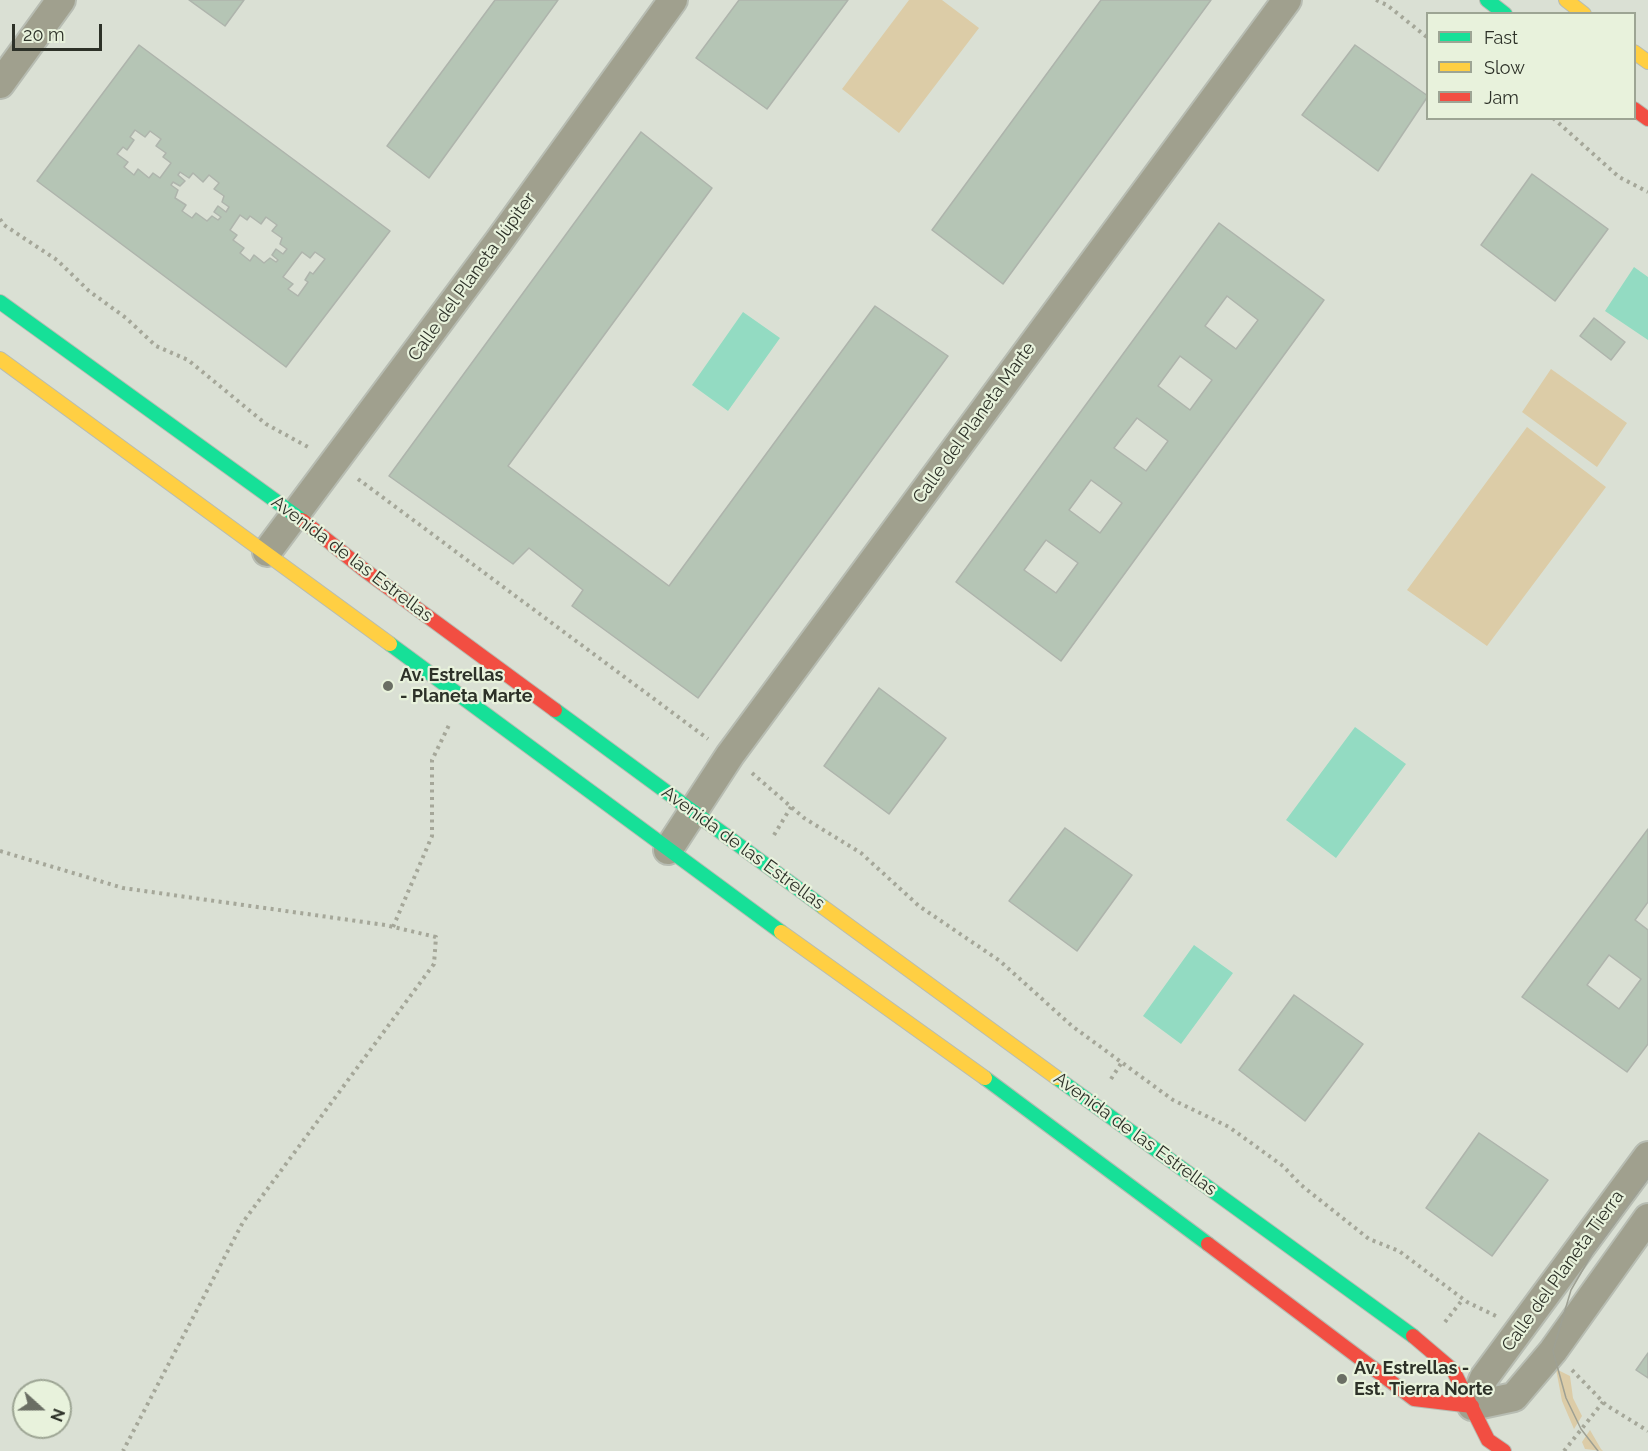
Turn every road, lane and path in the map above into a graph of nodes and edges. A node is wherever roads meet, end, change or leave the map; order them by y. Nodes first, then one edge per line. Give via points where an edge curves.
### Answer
1 (61, 0) edge
2 (673, 0) edge
3 (1287, 0) edge
4 (1376, 0) edge
5 (1487, 0) edge
6 (1566, 0) edge
7 (1502, 12) edge
8 (1581, 12) edge
9 (1426, 36) edge
10 (1636, 53) edge
11 (1648, 62) edge
12 (0, 84) edge
13 (1636, 110) edge
14 (1648, 119) edge
15 (1555, 120) edge
16 (1648, 192) edge
17 (0, 219) edge
18 (0, 302) edge
19 (0, 358) edge
20 (335, 462) junction
21 (294, 514) junction
22 (267, 552) junction
23 (463, 698) junction
24 (730, 755) junction
25 (693, 811) junction
26 (668, 850) junction
27 (0, 851) edge
28 (393, 927) junction
29 (1648, 1156) edge
30 (1648, 1218) edge
31 (1522, 1329) junction
32 (1554, 1351) junction
33 (1603, 1402) junction
34 (1472, 1406) junction
35 (1648, 1431) edge
36 (123, 1451) edge
37 (1504, 1451) edge
38 (1564, 1451) edge

1 - 12 street
2 - 20 street, Calle del Planeta Júpiter
3 - 24 street, Calle del Planeta Marte
4 - 9 path
5 - 7 street
6 - 8 street
10 - 11 street
13 - 14 street
15 - 16 path via 1619,177
17 - 20 path via 57,260 156,346 188,360 266,424
18 - 21 street, Avenida de las Estrellas
19 - 22 street
20 - 21 street, Calle del Planeta Júpiter
20 - 24 path
21 - 22 street, Calle del Planeta Júpiter
21 - 25 street, Avenida de las Estrellas
22 - 23 street
23 - 26 street
23 - 28 path via 432,760 432,836
24 - 25 street, Calle del Planeta Marte
24 - 31 path via 804,818 861,853 919,906 999,961 1072,1026 1173,1100 1229,1127 1283,1166 1369,1239 1399,1251 1467,1302
25 - 26 street, Calle del Planeta Marte
25 - 34 street, Avenida de las Estrellas via 1427,1346 1453,1370
26 - 34 street via 1075,1144 1414,1399
27 - 28 path via 123,888
28 - 36 path via 436,937 434,964 243,1222
29 - 31 street, Calle del Planeta Tierra
30 - 32 street, Calle del Planeta Tierra
31 - 34 street, Calle del Planeta Tierra via 1484,1378
32 - 33 path
32 - 34 street, Calle del Planeta Tierra via 1514,1397
33 - 35 path
33 - 38 path
34 - 37 street, Avenida de las Estrellas via 1488,1440

